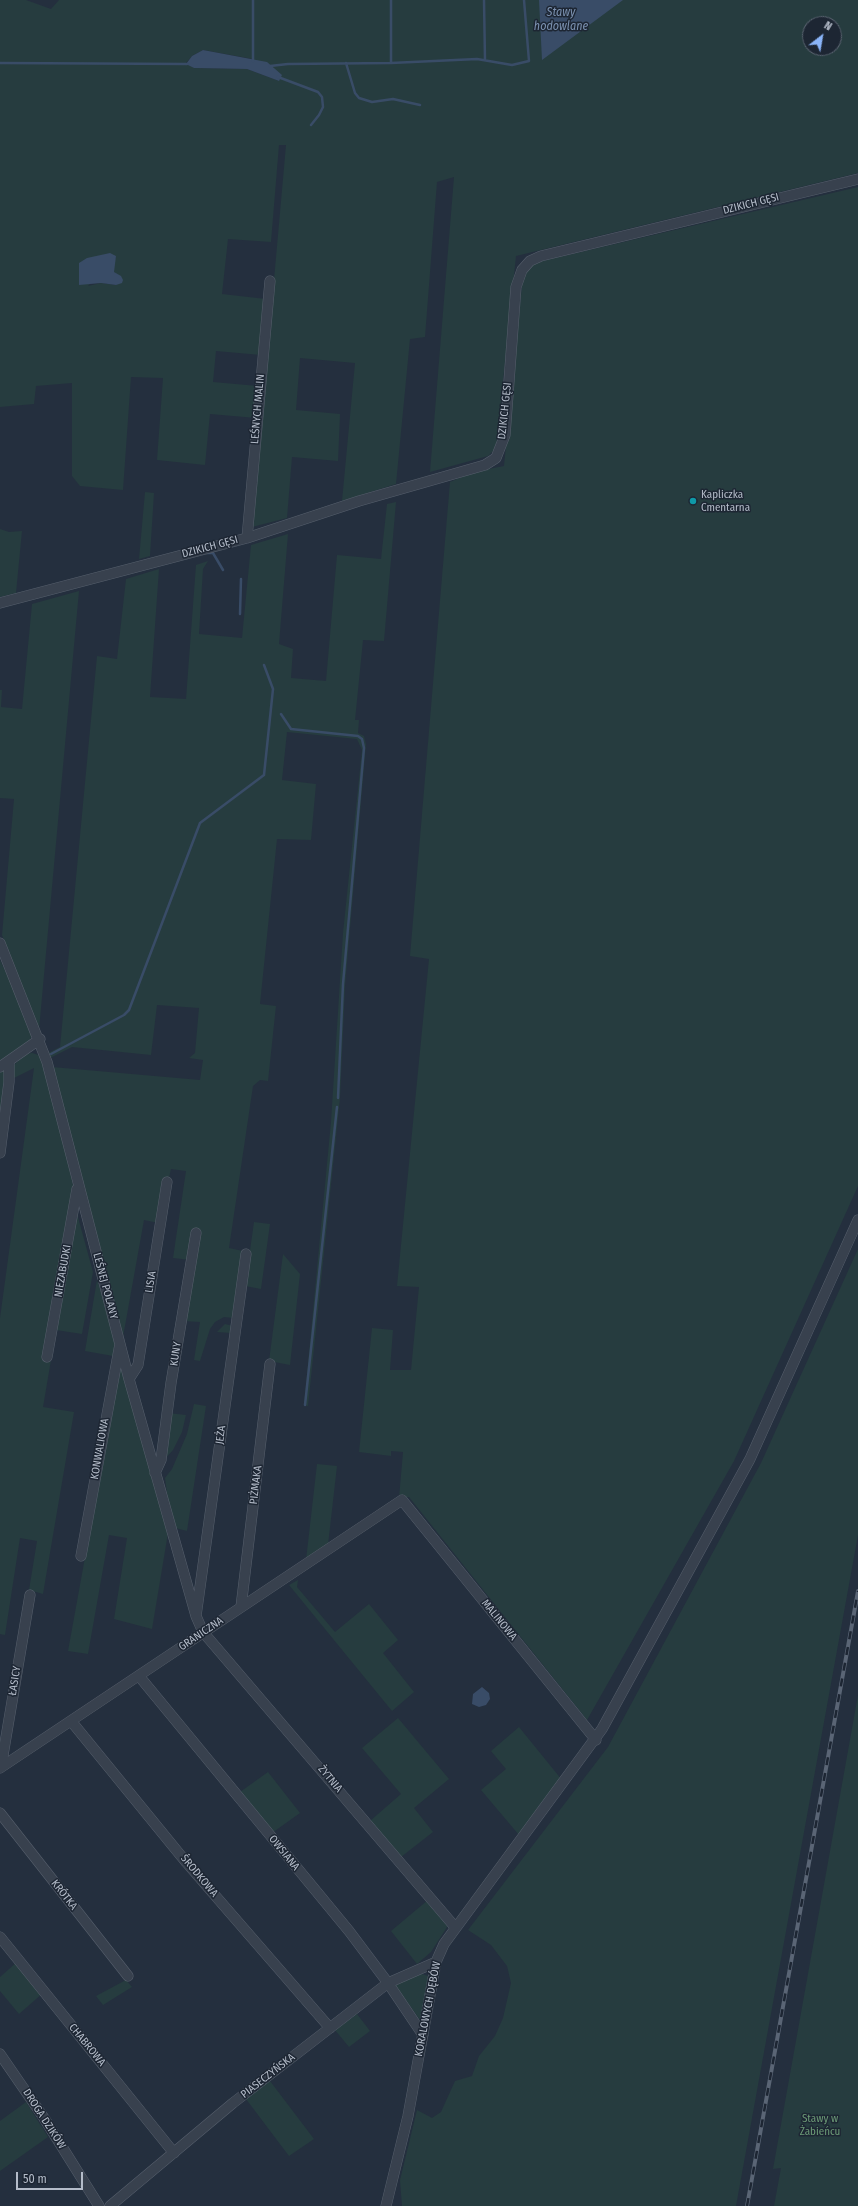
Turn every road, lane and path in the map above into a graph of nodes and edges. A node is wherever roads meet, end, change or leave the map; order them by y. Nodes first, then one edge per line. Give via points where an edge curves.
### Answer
1 (858, 179) edge
2 (270, 281) dead end
3 (247, 538) junction
4 (0, 603) edge
5 (0, 943) edge
6 (40, 1039) junction
7 (9, 1061) junction
8 (0, 1067) edge
9 (0, 1153) edge
10 (168, 1182) dead end
11 (78, 1185) junction
12 (858, 1220) edge
13 (196, 1234) dead end
14 (246, 1254) dead end
15 (121, 1343) junction
16 (47, 1357) dead end
17 (270, 1364) dead end
18 (129, 1379) junction
19 (155, 1473) junction
20 (402, 1500) joint
21 (81, 1556) dead end
22 (30, 1595) dead end
23 (241, 1607) junction
24 (196, 1616) junction
25 (204, 1632) junction
26 (139, 1676) junction
27 (71, 1721) junction
28 (596, 1740) junction
29 (0, 1768) edge
30 (0, 1813) edge
31 (455, 1927) junction
32 (0, 1938) edge
33 (436, 1962) junction
34 (128, 1976) dead end
35 (388, 1982) junction
36 (330, 2028) junction
37 (423, 2035) junction
38 (0, 2054) edge
39 (174, 2153) junction
40 (100, 2206) edge
41 (110, 2206) edge
42 (386, 2206) edge

1 - 3 street, DZIKICH GĘSI via 541,256 530,261 522,270 516,287 505,435 493,460 485,465 359,501
2 - 3 street, LEŚNYCH MALIN
3 - 4 street, DZIKICH GĘSI
5 - 6 street, LEŚNEJ POLANY
6 - 7 street
6 - 11 street, LEŚNEJ POLANY
7 - 8 street
7 - 9 street via 9,1082
10 - 18 street, LISIA via 138,1365
11 - 15 street, LEŚNEJ POLANY
11 - 16 street, NIEZABUDKI
12 - 28 street, KORALOWYCH DĘBÓW via 750,1458
13 - 19 street, KUNY via 161,1460
14 - 24 street, JEŻA
15 - 18 street, LEŚNEJ POLANY
15 - 21 street, KONWALIOWA
17 - 23 street, PIŻMAKA
18 - 19 street, LEŚNEJ POLANY
19 - 24 street, LEŚNEJ POLANY
20 - 23 street, GRANICZNA
20 - 28 street, MALINOWA
22 - 29 street, ŁASICY
23 - 25 street, GRANICZNA
24 - 25 street, LEŚNEJ POLANY
25 - 26 street, GRANICZNA
25 - 31 street, ŻYTNIA
26 - 27 street, GRANICZNA
26 - 35 street, OWSIANA
27 - 29 street, GRANICZNA
27 - 36 street, ŚRODKOWA via 186,1862
28 - 31 street, KORALOWYCH DĘBÓW
30 - 34 street, KRÓTKA
31 - 33 street, KORALOWYCH DĘBÓW
32 - 39 street, CHABROWA
33 - 35 street, PIASECZYŃSKA
33 - 37 street, KORALOWYCH DĘBÓW
35 - 36 street, PIASECZYŃSKA
35 - 37 street, OWSIANA
36 - 39 street, PIASECZYŃSKA via 233,2103
37 - 42 street, KORALOWYCH DĘBÓW via 408,2116
38 - 40 street, DROGA DZIKÓW
39 - 41 street, PIASECZYŃSKA

